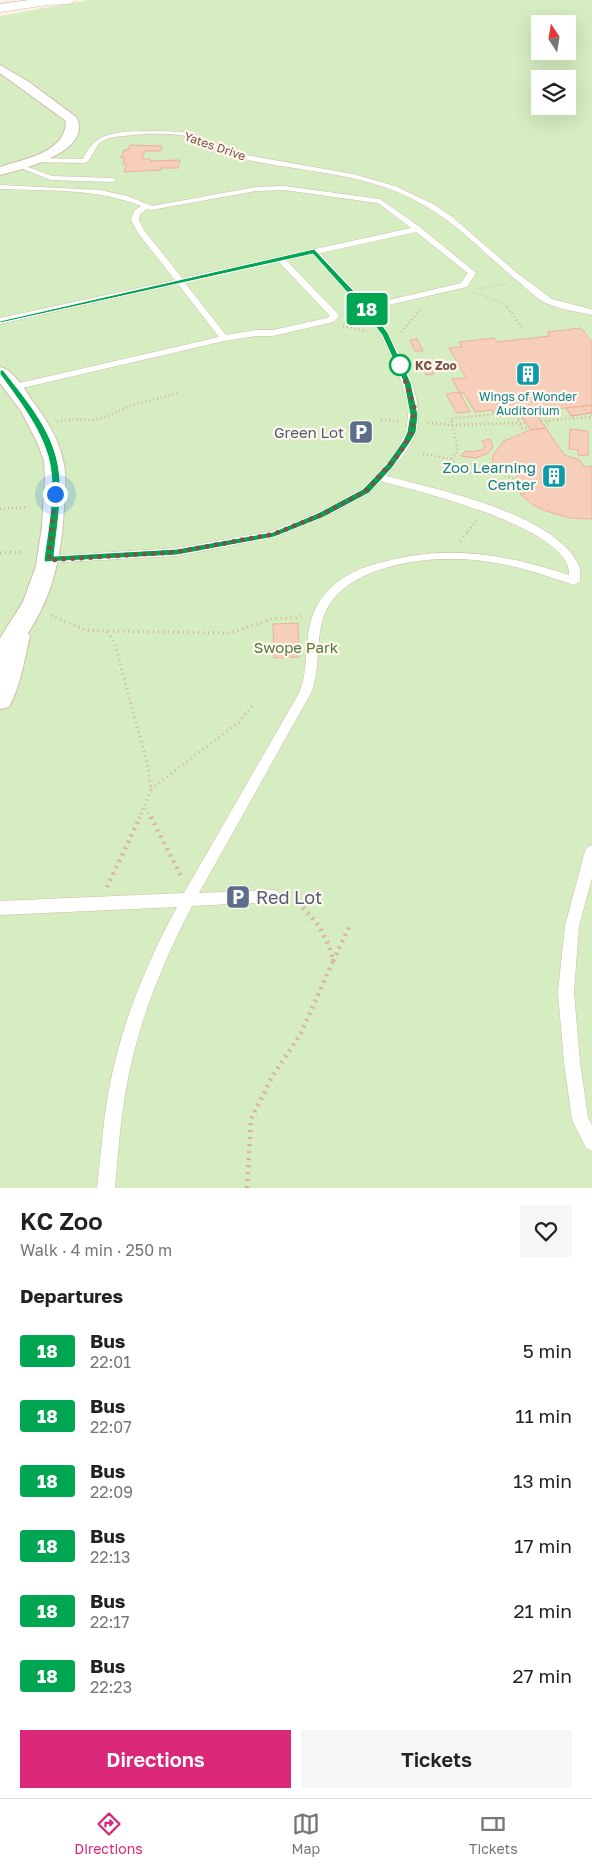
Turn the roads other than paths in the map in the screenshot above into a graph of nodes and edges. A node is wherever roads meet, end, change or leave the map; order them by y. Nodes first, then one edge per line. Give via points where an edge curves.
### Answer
1 (69, 0) edge
2 (0, 8) edge
3 (0, 14) edge
4 (0, 68) edge
5 (32, 160) junction
6 (18, 165) junction
7 (0, 171) edge
8 (112, 180) dead end
9 (0, 187) edge
10 (146, 206) junction
11 (417, 229) junction
12 (314, 251) junction
13 (281, 259) junction
14 (180, 281) junction
15 (366, 308) junction
16 (592, 313) edge
17 (0, 321) edge
18 (224, 338) junction
19 (0, 372) edge
20 (14, 387) junction
21 (379, 477) junction
22 (49, 560) junction
23 (18, 633) junction
24 (0, 654) edge
25 (0, 700) edge
26 (592, 851) edge
27 (273, 896) dead end
28 (188, 900) junction
29 (0, 908) edge
30 (592, 1142) edge
31 (106, 1188) edge

1 - 2 main road
1 - 3 main road via 57,5
4 - 5 street via 72,120 74,130 70,140 56,151
5 - 6 street
5 - 16 lane, Yates Drive via 85,160 92,145 103,137 186,134 241,157 384,182 445,214 551,302
6 - 7 street
6 - 8 lane via 51,178
9 - 10 lane via 100,192 126,197
10 - 11 lane via 150,208 256,189 284,188 380,201
10 - 14 lane via 137,213 137,226
11 - 12 lane
11 - 15 lane via 472,273 464,284
12 - 13 lane
12 - 15 lane
13 - 14 lane
13 - 18 lane via 335,316 330,320 273,333
14 - 17 lane
14 - 18 lane
15 - 21 lane via 392,346 414,407 412,432 399,454
18 - 20 lane
19 - 20 street
20 - 22 street via 39,426 52,457 54,514
21 - 22 lane via 366,491 321,515 274,534 177,552
21 - 28 lane via 488,508 544,535 561,548 575,567 574,581 497,558 431,555 402,559 345,581 328,596 319,611 314,627 309,684
22 - 23 street via 40,591
23 - 24 street
23 - 25 street
26 - 30 lane via 572,926 566,992 580,1120
27 - 28 lane
28 - 29 lane
28 - 31 lane via 150,977 133,1030 120,1076

